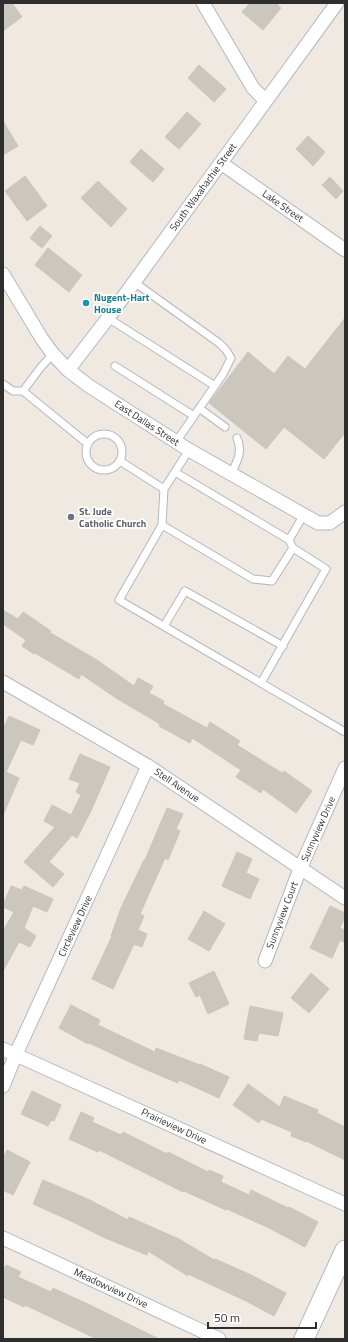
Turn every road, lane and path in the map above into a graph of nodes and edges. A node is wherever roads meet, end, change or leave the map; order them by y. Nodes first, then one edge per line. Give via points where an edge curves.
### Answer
1 (203, 3) edge
2 (337, 3) edge
3 (266, 102) junction
4 (221, 163) junction
5 (345, 250) edge
6 (3, 274) edge
7 (134, 282) junction
8 (108, 318) junction
9 (53, 354) junction
10 (115, 366) dead end
11 (68, 370) junction
12 (3, 384) edge
13 (215, 386) junction
14 (23, 391) junction
15 (199, 408) junction
16 (194, 416) junction
17 (225, 426) dead end
18 (237, 438) dead end
19 (176, 442) junction
20 (88, 444) junction
21 (188, 450) junction
22 (120, 461) junction
23 (175, 472) junction
24 (231, 474) junction
25 (164, 489) junction
26 (345, 512) edge
27 (303, 516) junction
28 (162, 525) junction
29 (289, 540) junction
30 (293, 548) junction
31 (164, 626) junction
32 (283, 646) junction
33 (3, 682) edge
34 (262, 683) junction
35 (345, 732) edge
36 (148, 766) junction
37 (345, 768) edge
38 (300, 869) junction
39 (345, 898) edge
40 (265, 961) dead end
41 (3, 1049) edge
42 (16, 1054) junction
43 (3, 1086) edge
44 (345, 1204) edge
45 (3, 1238) edge
46 (345, 1250) edge
47 (219, 1339) edge
48 (304, 1339) edge

1 - 3 street via 253,88
2 - 3 street, South Waxahachie Street
3 - 4 street, South Waxahachie Street
4 - 5 street, Lake Street
4 - 7 street, South Waxahachie Street
6 - 9 street, East Dallas Street
7 - 8 street, South Waxahachie Street
7 - 13 lane via 226,350 231,358
8 - 11 street, South Waxahachie Street
8 - 13 lane
9 - 11 street, East Dallas Street
9 - 14 lane
10 - 16 lane
11 - 19 street, East Dallas Street
12 - 14 lane via 13,391
13 - 15 lane
14 - 20 lane
15 - 16 lane
15 - 17 lane
16 - 19 lane
18 - 24 lane via 240,451
19 - 21 street, East Dallas Street
20 - 22 lane via 86,456 93,466 104,471 116,466
20 - 22 lane via 96,436 113,436 121,444
21 - 23 lane
21 - 24 street, East Dallas Street
22 - 25 lane
23 - 25 lane
23 - 29 lane
24 - 27 street, East Dallas Street
25 - 28 lane
26 - 27 street, East Dallas Street via 330,523 318,524
27 - 29 lane
28 - 30 lane via 253,579 272,581
28 - 31 lane via 119,600
29 - 30 lane
30 - 32 lane via 326,569
31 - 32 lane via 185,591
31 - 34 lane
32 - 34 lane
33 - 36 street, Stell Avenue
34 - 35 lane
36 - 38 street, Stell Avenue
36 - 42 street, Circleview Drive
37 - 38 street, Sunnyview Drive
38 - 39 street, Stell Avenue
38 - 40 street, Sunnyview Court
41 - 42 street, Prairieview Drive
42 - 43 street, Circleview Drive
42 - 44 street, Prairieview Drive
45 - 47 street, Meadowview Drive
46 - 48 street

